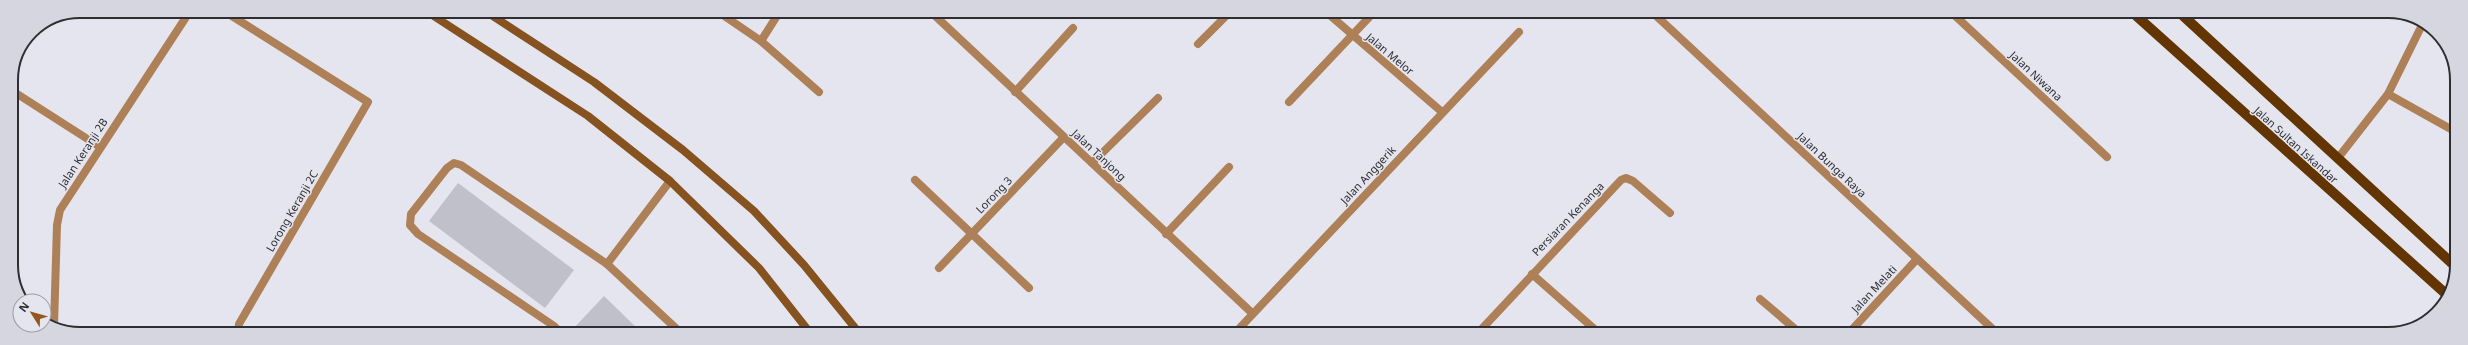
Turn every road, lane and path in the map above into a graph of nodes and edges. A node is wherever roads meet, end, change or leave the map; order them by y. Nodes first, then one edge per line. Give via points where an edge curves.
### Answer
1 (185, 18) edge
2 (235, 18) edge
3 (437, 18) edge
4 (496, 18) edge
5 (727, 18) edge
6 (776, 18) edge
7 (937, 18) edge
8 (1224, 18) edge
9 (1333, 18) edge
10 (1368, 18) edge
11 (1659, 18) edge
12 (1956, 18) edge
13 (2138, 18) edge
14 (2186, 18) edge
15 (2421, 27) edge
16 (1073, 28) dead end
17 (1519, 32) dead end
18 (1351, 35) junction
19 (761, 41) junction
20 (1198, 44) dead end
21 (819, 92) dead end
22 (1015, 92) junction
23 (18, 94) edge
24 (2388, 94) junction
25 (1158, 98) dead end
26 (1289, 102) dead end
27 (1442, 112) junction
28 (2450, 129) edge
29 (1064, 137) junction
30 (100, 146) junction
31 (2106, 157) dead end
32 (2338, 158) junction
33 (1092, 164) junction
34 (1229, 167) dead end
35 (915, 180) dead end
36 (670, 181) junction
37 (1670, 213) dead end
38 (1166, 234) junction
39 (971, 235) junction
40 (1917, 259) junction
41 (2450, 261) edge
42 (608, 264) junction
43 (939, 268) dead end
44 (1532, 274) junction
45 (1028, 288) dead end
46 (2444, 292) edge
47 (1760, 299) dead end
48 (1252, 313) junction
49 (54, 322) edge
50 (239, 327) edge
51 (555, 327) edge
52 (675, 327) edge
53 (805, 327) edge
54 (854, 327) edge
55 (1240, 327) edge
56 (1483, 327) edge
57 (1592, 327) edge
58 (1793, 327) edge
59 (1854, 327) edge
60 (1990, 327) edge

1 - 30 street, Jalan Keranji 2B
2 - 50 street, Lorong Keranji 2C via 368,102
3 - 36 main road via 588,116
4 - 54 main road via 594,82 701,165 754,211 804,265
5 - 19 street
6 - 19 street
7 - 22 street, Jalan Tanjong
8 - 20 street
9 - 18 street, Jalan Melor
10 - 18 street
11 - 40 street, Jalan Bunga Raya
12 - 31 street, Jalan Niwana
13 - 46 main road, Jalan Sultan Iskandar
14 - 32 main road, Jalan Sultan Iskandar
15 - 24 street
16 - 22 street
17 - 27 street, Jalan Anggerik
18 - 26 street
18 - 27 street, Jalan Melor
19 - 21 street
22 - 29 street, Jalan Tanjong
23 - 30 street
24 - 28 street
24 - 32 street
25 - 33 street
27 - 48 street, Jalan Anggerik
29 - 33 street, Jalan Tanjong
29 - 39 street, Lorong 3
30 - 49 street, Jalan Keranji 2B via 60,210 57,225
32 - 41 main road, Jalan Sultan Iskandar
33 - 38 street, Jalan Tanjong
34 - 38 street
35 - 39 street
36 - 42 street
36 - 53 main road via 759,268
37 - 44 street, Persiaran Kenanga via 1633,181 1626,178 1621,180
38 - 48 street, Jalan Tanjong
39 - 43 street, Lorong 3
39 - 45 street
40 - 59 street, Jalan Melati
40 - 60 street, Jalan Bunga Raya
42 - 51 street via 461,165 454,163 447,168 411,214 410,225 418,234
42 - 52 street
44 - 56 street, Persiaran Kenanga
44 - 57 street, Persiaran Kenanga
47 - 58 street
48 - 55 street, Jalan Anggerik

